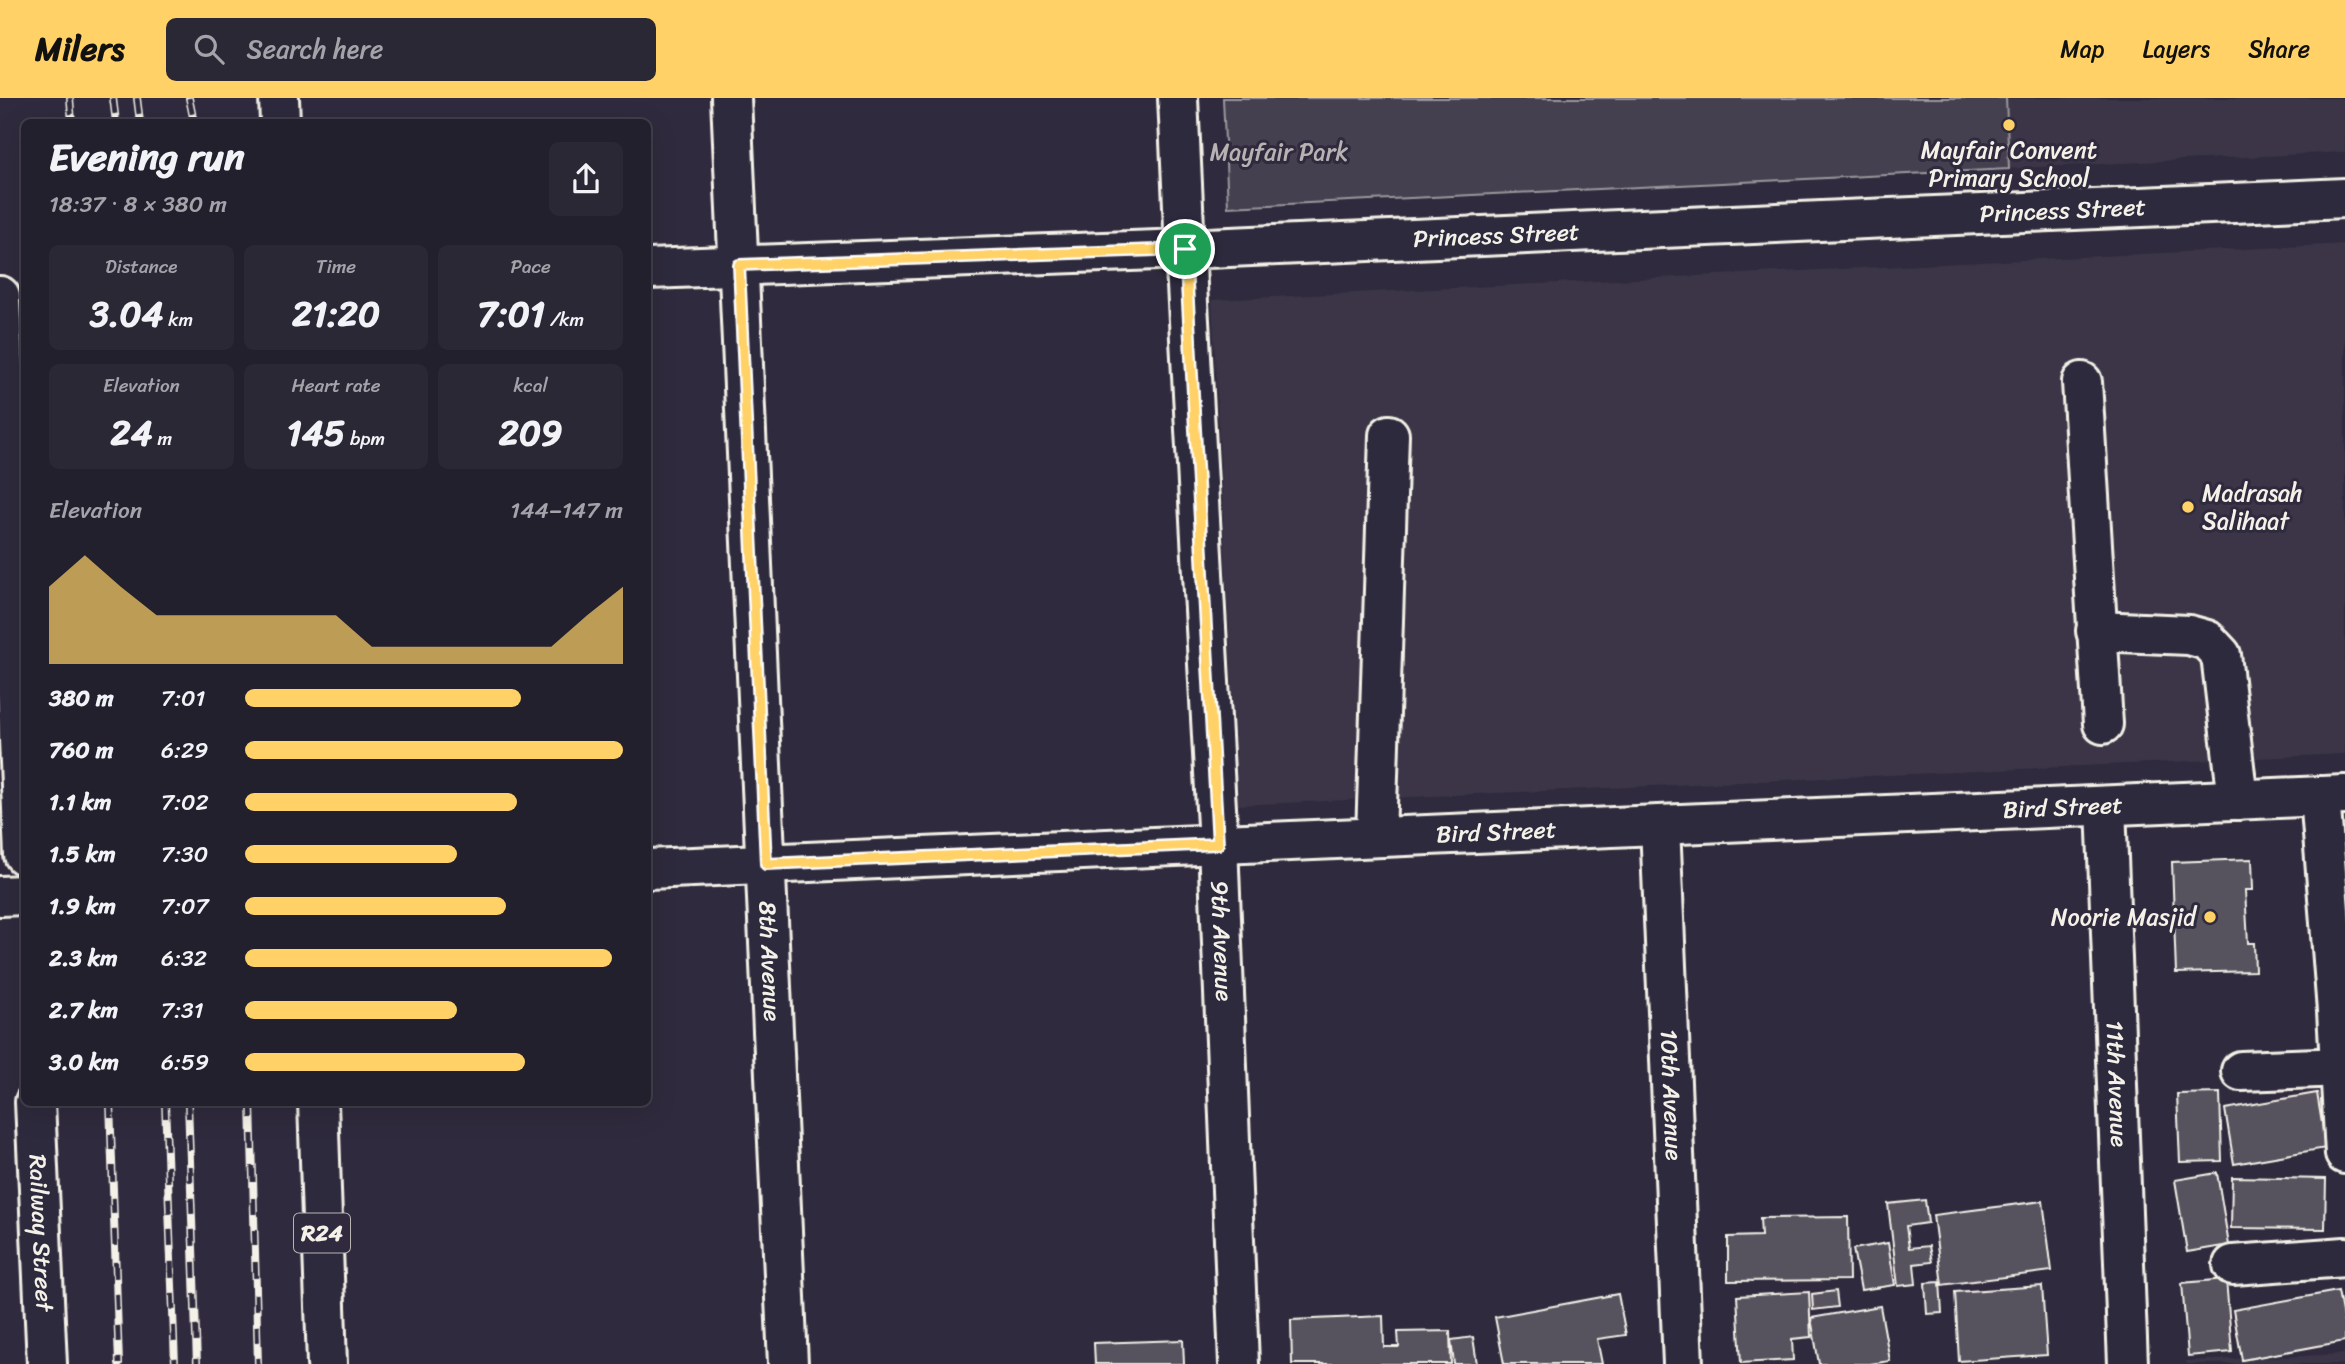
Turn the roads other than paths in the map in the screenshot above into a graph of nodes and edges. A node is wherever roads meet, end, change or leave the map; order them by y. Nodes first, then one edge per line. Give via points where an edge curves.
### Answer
1 (279, 98) edge
2 (731, 98) edge
3 (1178, 98) edge
4 (280, 119) edge
5 (2345, 198) edge
6 (1185, 249) junction
7 (739, 265) junction
8 (651, 269) edge
9 (0, 296) edge
10 (0, 303) edge
11 (2082, 382) dead end
12 (1389, 435) dead end
13 (2096, 631) junction
14 (2103, 724) dead end
15 (21, 786) edge
16 (2332, 796) edge
17 (2238, 800) junction
18 (2106, 806) junction
19 (1660, 825) junction
20 (1377, 837) junction
21 (1218, 844) junction
22 (766, 864) junction
23 (651, 869) edge
24 (21, 895) edge
25 (0, 896) edge
26 (2343, 1067) edge
27 (2241, 1071) dead end
28 (35, 1106) edge
29 (318, 1106) edge
30 (2345, 1154) edge
31 (2345, 1257) edge
32 (2233, 1265) dead end
33 (47, 1364) edge
34 (327, 1364) edge
35 (788, 1364) edge
36 (1239, 1364) edge
37 (1683, 1364) edge
38 (2128, 1364) edge

1 - 4 street
2 - 7 street, 8th Avenue
3 - 6 street, 9th Avenue
5 - 6 street, Princess Street
6 - 7 street, Princess Street
6 - 21 street, 9th Avenue
7 - 8 street, Princess Street
7 - 22 street, 8th Avenue
9 - 10 street
10 - 15 street
11 - 13 street
12 - 20 street
13 - 14 street
13 - 17 street via 2189,635 2207,640 2221,655
16 - 17 street, Bird Street
16 - 26 street
17 - 18 street, Bird Street
18 - 19 street, Bird Street
18 - 38 street, 11th Avenue
19 - 20 street, Bird Street
19 - 37 street, 10th Avenue
20 - 21 street, Bird Street
21 - 22 street, Bird Street
21 - 36 street, 9th Avenue
22 - 23 street, Bird Street
22 - 35 street, 8th Avenue
24 - 25 street
26 - 27 street
26 - 30 street
28 - 33 street, Railway Street
29 - 34 street, R24
31 - 32 street

